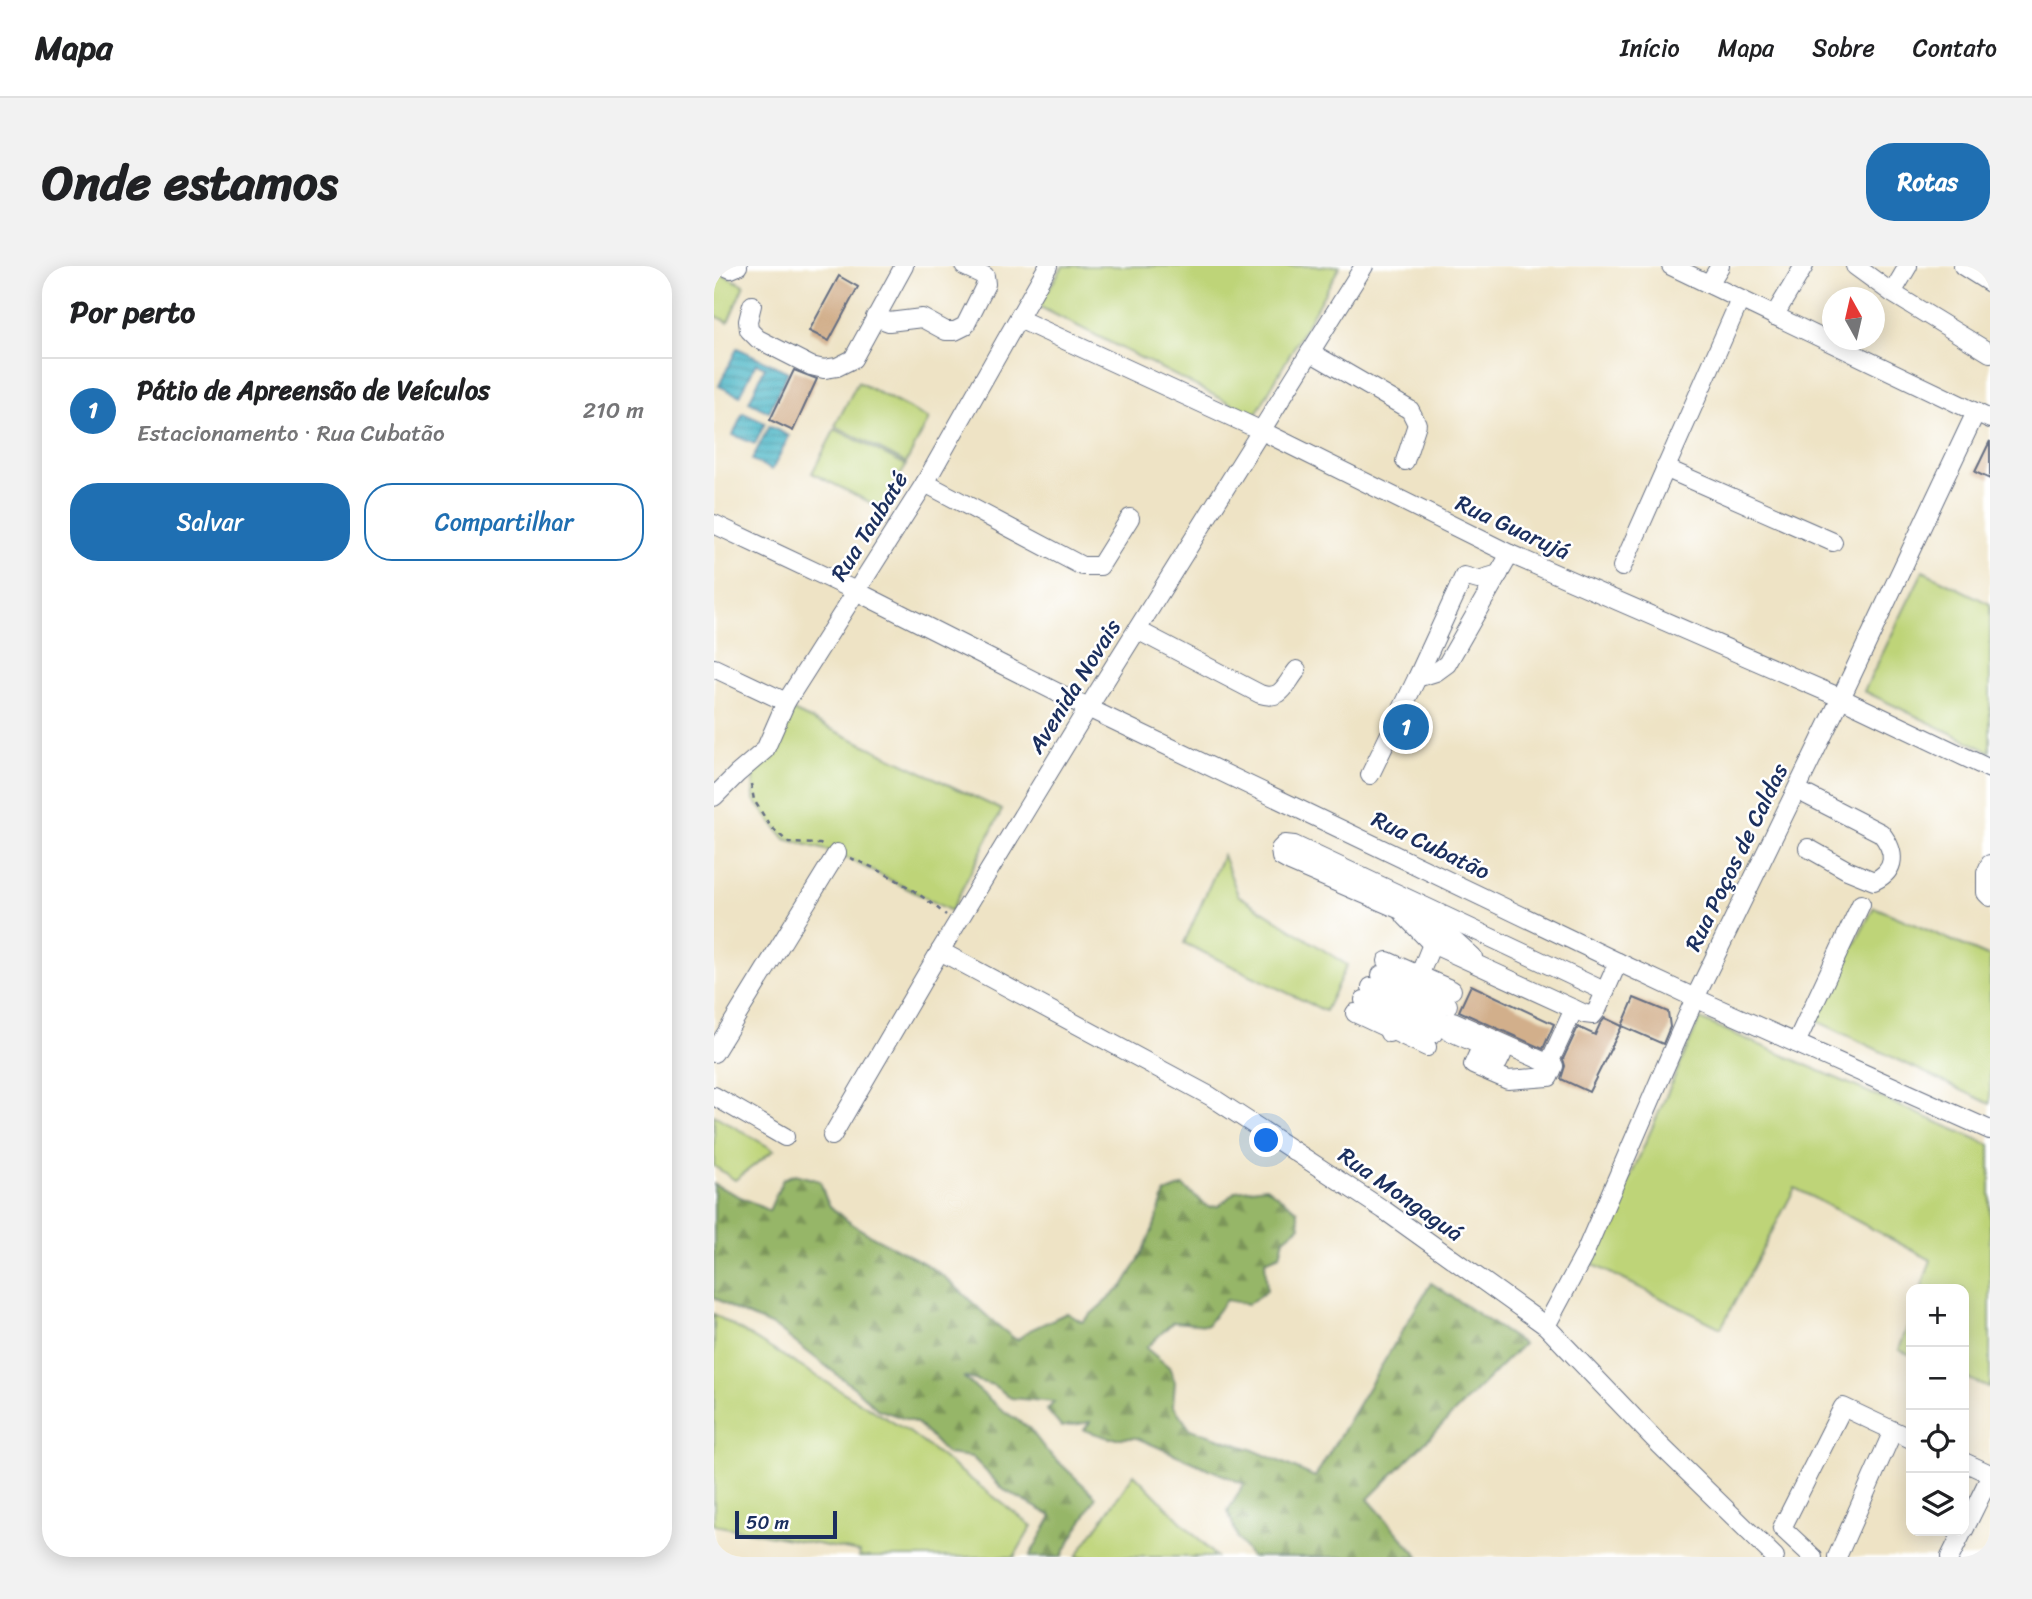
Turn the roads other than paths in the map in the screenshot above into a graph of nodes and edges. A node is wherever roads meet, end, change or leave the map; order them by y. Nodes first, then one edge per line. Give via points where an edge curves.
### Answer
1 (724, 266) edge
2 (738, 266) edge
3 (904, 266) edge
4 (964, 266) edge
5 (1048, 266) edge
6 (1364, 266) edge
7 (1671, 266) edge
8 (1720, 266) edge
9 (1804, 266) edge
10 (1855, 266) edge
11 (1908, 266) edge
12 (1963, 266) edge
13 (1989, 281) edge
14 (1709, 284) junction
15 (1892, 293) junction
16 (1740, 300) junction
17 (752, 305) dead end
18 (1774, 316) junction
19 (875, 317) junction
20 (1019, 319) junction
21 (1310, 352) junction
22 (1990, 353) edge
23 (1983, 415) edge
24 (1262, 431) junction
25 (1405, 461) dead end
26 (1665, 468) junction
27 (925, 483) junction
28 (1130, 518) dead end
29 (714, 524) edge
30 (1833, 542) dead end
31 (1510, 554) junction
32 (1622, 568) dead end
33 (1499, 574) junction
34 (856, 592) junction
35 (1137, 630) junction
36 (714, 668) edge
37 (1297, 670) dead end
38 (1416, 678) junction
39 (1841, 698) junction
40 (786, 702) junction
41 (1088, 708) junction
42 (1990, 769) edge
43 (1370, 775) dead end
44 (1797, 790) junction
45 (714, 797) edge
46 (1808, 848) dead end
47 (837, 853) road end
48 (1990, 864) edge
49 (1990, 897) edge
50 (1861, 904) dead end
51 (1436, 935) junction
52 (940, 951) junction
53 (1618, 962) junction
54 (1372, 987) junction
55 (1604, 992) junction
56 (1695, 998) junction
57 (1402, 1008) junction
58 (1574, 1009) junction
59 (1440, 1019) junction
60 (1796, 1043) junction
61 (714, 1053) edge
62 (1549, 1063) junction
63 (714, 1096) edge
64 (1990, 1130) edge
65 (832, 1136) dead end
66 (785, 1137) dead end
67 (1546, 1326) junction
68 (1894, 1431) junction
69 (1906, 1437) edge
70 (1969, 1465) edge
71 (1990, 1476) edge
72 (1969, 1520) edge
73 (1961, 1536) edge
74 (1775, 1557) edge
75 (1813, 1557) edge
76 (1837, 1557) edge
77 (1950, 1557) edge

1 - 2 street
3 - 19 street
4 - 19 street via 985,276 986,284 965,326 946,331 922,318 889,322
5 - 20 street, Rua Taubaté
6 - 21 street, Avenida Novais
7 - 14 street
8 - 14 street
9 - 18 street
10 - 15 street
11 - 15 street
12 - 13 street
14 - 16 street
15 - 22 street
16 - 18 street
16 - 26 street
17 - 19 street via 749,330 758,340 824,369 853,359
18 - 23 street
20 - 24 street, Rua Guarujá
20 - 27 street, Rua Taubaté
21 - 24 street, Avenida Novais
21 - 25 street via 1410,410 1417,424
23 - 39 street, Rua Poços de Caldas
24 - 31 street, Rua Guarujá
24 - 35 street, Avenida Novais
26 - 30 street
26 - 32 street
27 - 28 street via 1082,566 1100,566
27 - 34 street, Rua Taubaté
29 - 34 street, Rua Cubatão
31 - 33 street
31 - 39 street, Rua Guarujá
33 - 38 street via 1447,664
33 - 38 street via 1478,580 1464,576
34 - 40 street, Rua Taubaté
34 - 41 street, Rua Cubatão
35 - 37 street via 1271,698
35 - 41 street, Avenida Novais
36 - 40 street
38 - 43 street
39 - 42 street, Rua Guarujá
39 - 44 street, Rua Poços de Caldas
40 - 45 street, Rua Taubaté via 765,750
41 - 52 street, Avenida Novais
41 - 53 street, Rua Cubatão
44 - 46 street via 1881,833 1889,844 1892,864 1886,875 1874,881
44 - 56 street, Rua Poços de Caldas
47 - 61 street
48 - 49 street via 1986,873
50 - 60 street
51 - 55 street via 1401,911 1290,862 1281,857 1280,849 1294,845
51 - 57 street
51 - 58 street via 1484,968
52 - 65 street, Avenida Novais
52 - 67 street, Rua Mongaguá via 1210,1096 1384,1210
53 - 55 street
53 - 56 street, Rua Cubatão
54 - 57 street
54 - 57 street
54 - 57 street
55 - 58 street via 1593,1015
56 - 60 street, Rua Cubatão
56 - 67 street, Rua Poços de Caldas via 1583,1257
57 - 59 street
57 - 59 street
57 - 59 street
58 - 62 street
60 - 64 street, Rua Cubatão
62 - 62 street via 1453,1021 1449,1031 1502,1055 1498,1063 1478,1054 1473,1065 1508,1080 1549,1077 1554,1066
63 - 66 street
67 - 74 street, Rua Mongaguá
68 - 69 street
68 - 75 street via 1843,1407 1782,1528
68 - 76 street
70 - 71 street
71 - 72 street
73 - 77 street

